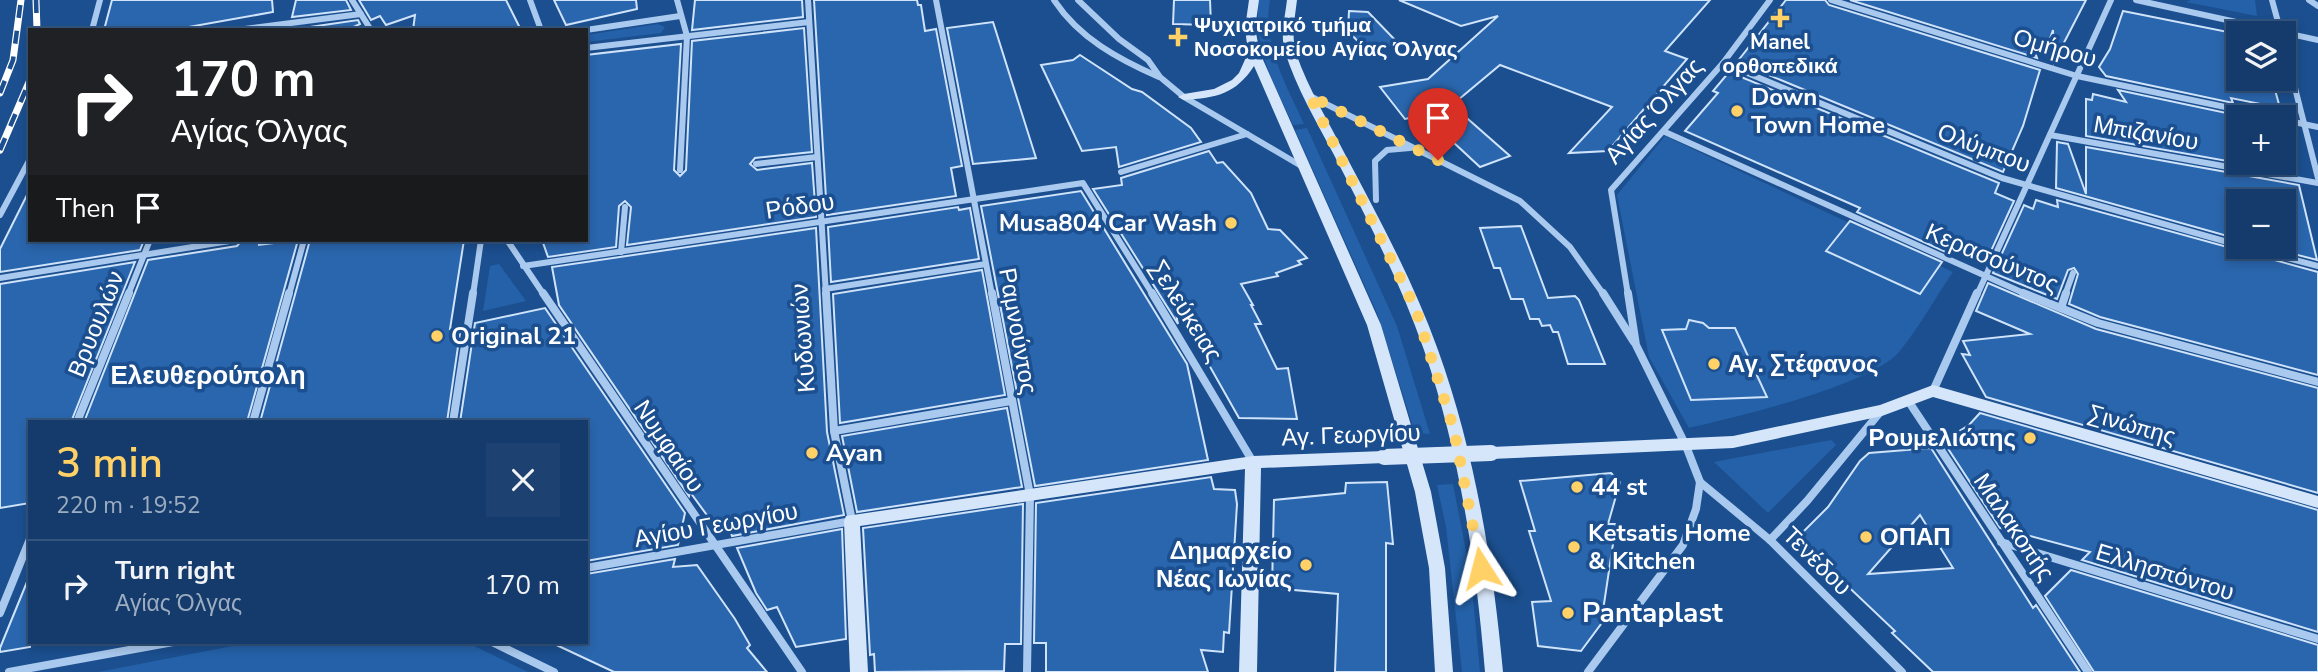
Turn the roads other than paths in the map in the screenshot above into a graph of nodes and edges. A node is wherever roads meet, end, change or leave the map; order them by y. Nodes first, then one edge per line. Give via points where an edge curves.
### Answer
1 (100, 0) edge
2 (352, 0) edge
3 (530, 0) edge
4 (677, 0) edge
5 (808, 0) edge
6 (936, 0) edge
7 (1054, 0) edge
8 (1078, 0) edge
9 (1254, 0) edge
10 (1292, 0) edge
11 (1770, 0) edge
12 (1831, 0) edge
13 (2111, 0) edge
14 (2136, 0) edge
15 (2272, 0) edge
16 (2309, 0) edge
17 (2148, 1) edge
18 (2318, 6) edge
19 (361, 14) junction
20 (680, 16) junction
21 (2234, 21) edge
22 (2278, 21) edge
23 (809, 22) junction
24 (93, 28) edge
25 (252, 28) edge
26 (371, 28) edge
27 (540, 28) edge
28 (588, 30) edge
29 (2296, 35) edge
30 (687, 36) junction
31 (2318, 40) edge
32 (588, 48) edge
33 (1254, 53) junction
34 (1723, 63) junction
35 (2077, 76) junction
36 (1160, 77) junction
37 (2296, 91) edge
38 (1310, 96) junction
39 (1184, 97) junction
40 (2226, 107) edge
41 (2296, 122) edge
42 (2304, 124) junction
43 (2318, 127) edge
44 (1665, 132) junction
45 (1247, 134) junction
46 (2050, 135) junction
47 (1414, 148) junction
48 (817, 157) junction
49 (28, 163) edge
50 (756, 164) dead end
51 (1305, 168) junction
52 (680, 170) dead end
53 (1121, 172) dead end
54 (2318, 178) edge
55 (1083, 183) joint
56 (2318, 183) edge
57 (2026, 186) junction
58 (1376, 200) dead end
59 (973, 201) junction
60 (625, 207) dead end
61 (0, 215) edge
62 (821, 223) junction
63 (149, 242) edge
64 (224, 242) edge
65 (303, 242) edge
66 (481, 242) edge
67 (508, 242) edge
68 (2226, 242) edge
69 (621, 252) junction
70 (144, 255) junction
71 (2291, 259) edge
72 (986, 264) junction
73 (523, 266) junction
74 (2318, 266) edge
75 (2073, 273) dead end
76 (0, 278) edge
77 (1984, 278) junction
78 (825, 289) junction
79 (2061, 309) junction
80 (1636, 345) junction
81 (2318, 383) edge
82 (1933, 391) junction
83 (1011, 401) junction
84 (1909, 402) junction
85 (1882, 410) junction
86 (78, 420) edge
87 (254, 420) edge
88 (453, 420) edge
89 (834, 431) junction
90 (1686, 446) junction
91 (1253, 462) junction
92 (1700, 482) junction
93 (1030, 495) junction
94 (2318, 502) edge
95 (852, 521) junction
96 (1770, 540) junction
97 (2001, 542) junction
98 (28, 544) edge
99 (713, 545) junction
100 (588, 568) edge
101 (0, 612) edge
102 (2318, 639) edge
103 (162, 644) edge
104 (496, 644) edge
105 (9, 672) edge
106 (554, 672) edge
107 (803, 672) edge
108 (859, 672) edge
109 (1027, 672) edge
110 (1248, 672) edge
111 (1444, 672) edge
112 (1494, 672) edge
113 (1588, 672) edge
114 (1902, 672) edge
115 (2088, 672) edge

1 - 24 street
2 - 19 street
3 - 27 street
4 - 20 street
5 - 23 street, Κυδωνιών
6 - 59 street, Ραμνούντος
7 - 36 street via 1071,22 1104,48
8 - 36 street via 1148,60
9 - 33 main road via 1250,28
10 - 38 main road via 1287,34 1290,51
11 - 34 street, Αγίας Όλγας
12 - 35 street, Ομήρου
13 - 35 street
14 - 17 street
15 - 22 street
16 - 18 street
17 - 21 street
19 - 25 street
19 - 26 street
20 - 28 street
20 - 30 street
23 - 30 street
23 - 48 street, Κυδωνιών
29 - 31 street
30 - 32 street
30 - 52 street
33 - 39 main road via 1249,68 1232,88
33 - 51 main road
34 - 44 street, Αγίας Όλγας
34 - 57 street, Ολύμπου
35 - 40 street, Ομήρου
35 - 46 street
36 - 39 street
37 - 42 street
38 - 47 street, Αγίας Όλγας
38 - 112 main road via 1416,310 1443,394 1478,543
39 - 45 street
41 - 42 street
42 - 43 street
42 - 54 street
44 - 77 street, Κερασούντος
44 - 80 street, Αγίας Όλγας via 1611,190
45 - 51 street
45 - 53 street
46 - 56 street, Μπιζανίου
46 - 57 street
47 - 58 street via 1387,150 1375,161
47 - 80 street, Αγίας Όλγας via 1520,201 1553,226 1583,262
48 - 50 street
48 - 62 street, Κυδωνιών
49 - 61 street
51 - 111 main road via 1374,325 1423,492 1437,568
55 - 59 street, Ρόδου
55 - 91 street, Σελεύκειας
57 - 68 street, Ολύμπου
57 - 77 street
59 - 62 street, Ρόδου
59 - 72 street, Ραμνούντος
60 - 69 street
62 - 69 street, Ρόδου
62 - 78 street, Κυδωνιών
63 - 70 street, Βρυουλών
64 - 70 street
65 - 87 street
66 - 88 street
67 - 73 street, Νυμφαίου
69 - 73 street, Ρόδου
70 - 76 street
70 - 86 street, Βρυουλών
71 - 74 street
72 - 78 street
72 - 83 street, Ραμνούντος
73 - 99 street, Νυμφαίου
75 - 79 street
77 - 79 street, Κερασούντος
77 - 82 street
78 - 89 street, Κυδωνιών
79 - 81 street, Κερασούντος
80 - 90 street, Αγίας Όλγας
82 - 84 main road, Αγ. Γεωργίου
82 - 94 main road, Σινώπης
83 - 89 street
83 - 93 street, Ραμνούντος
84 - 85 main road, Αγ. Γεωργίου
84 - 97 street, Μαλακοπής
85 - 90 main road, Αγ. Γεωργίου via 1733,442
85 - 96 street
89 - 95 street, Κυδωνιών
90 - 91 main road, Αγ. Γεωργίου, bridge
90 - 92 street, Αγίας Όλγας
91 - 93 main road, Αγ. Γεωργίου
91 - 110 main road
92 - 96 street, Τενέδου
92 - 113 street via 1683,545
93 - 95 main road, Αγ. Γεωργίου
93 - 109 street, Ραμνούντος
95 - 99 street, Αγίου Γεωργίου
95 - 108 main road, Κυδωνιών
96 - 114 street, Τενέδου
97 - 102 street, Ελλησπόντου
97 - 115 street, Μαλακοπής
98 - 101 street
99 - 100 street, Αγίου Γεωργίου
99 - 107 street, Νυμφαίου
103 - 105 street
104 - 106 street

